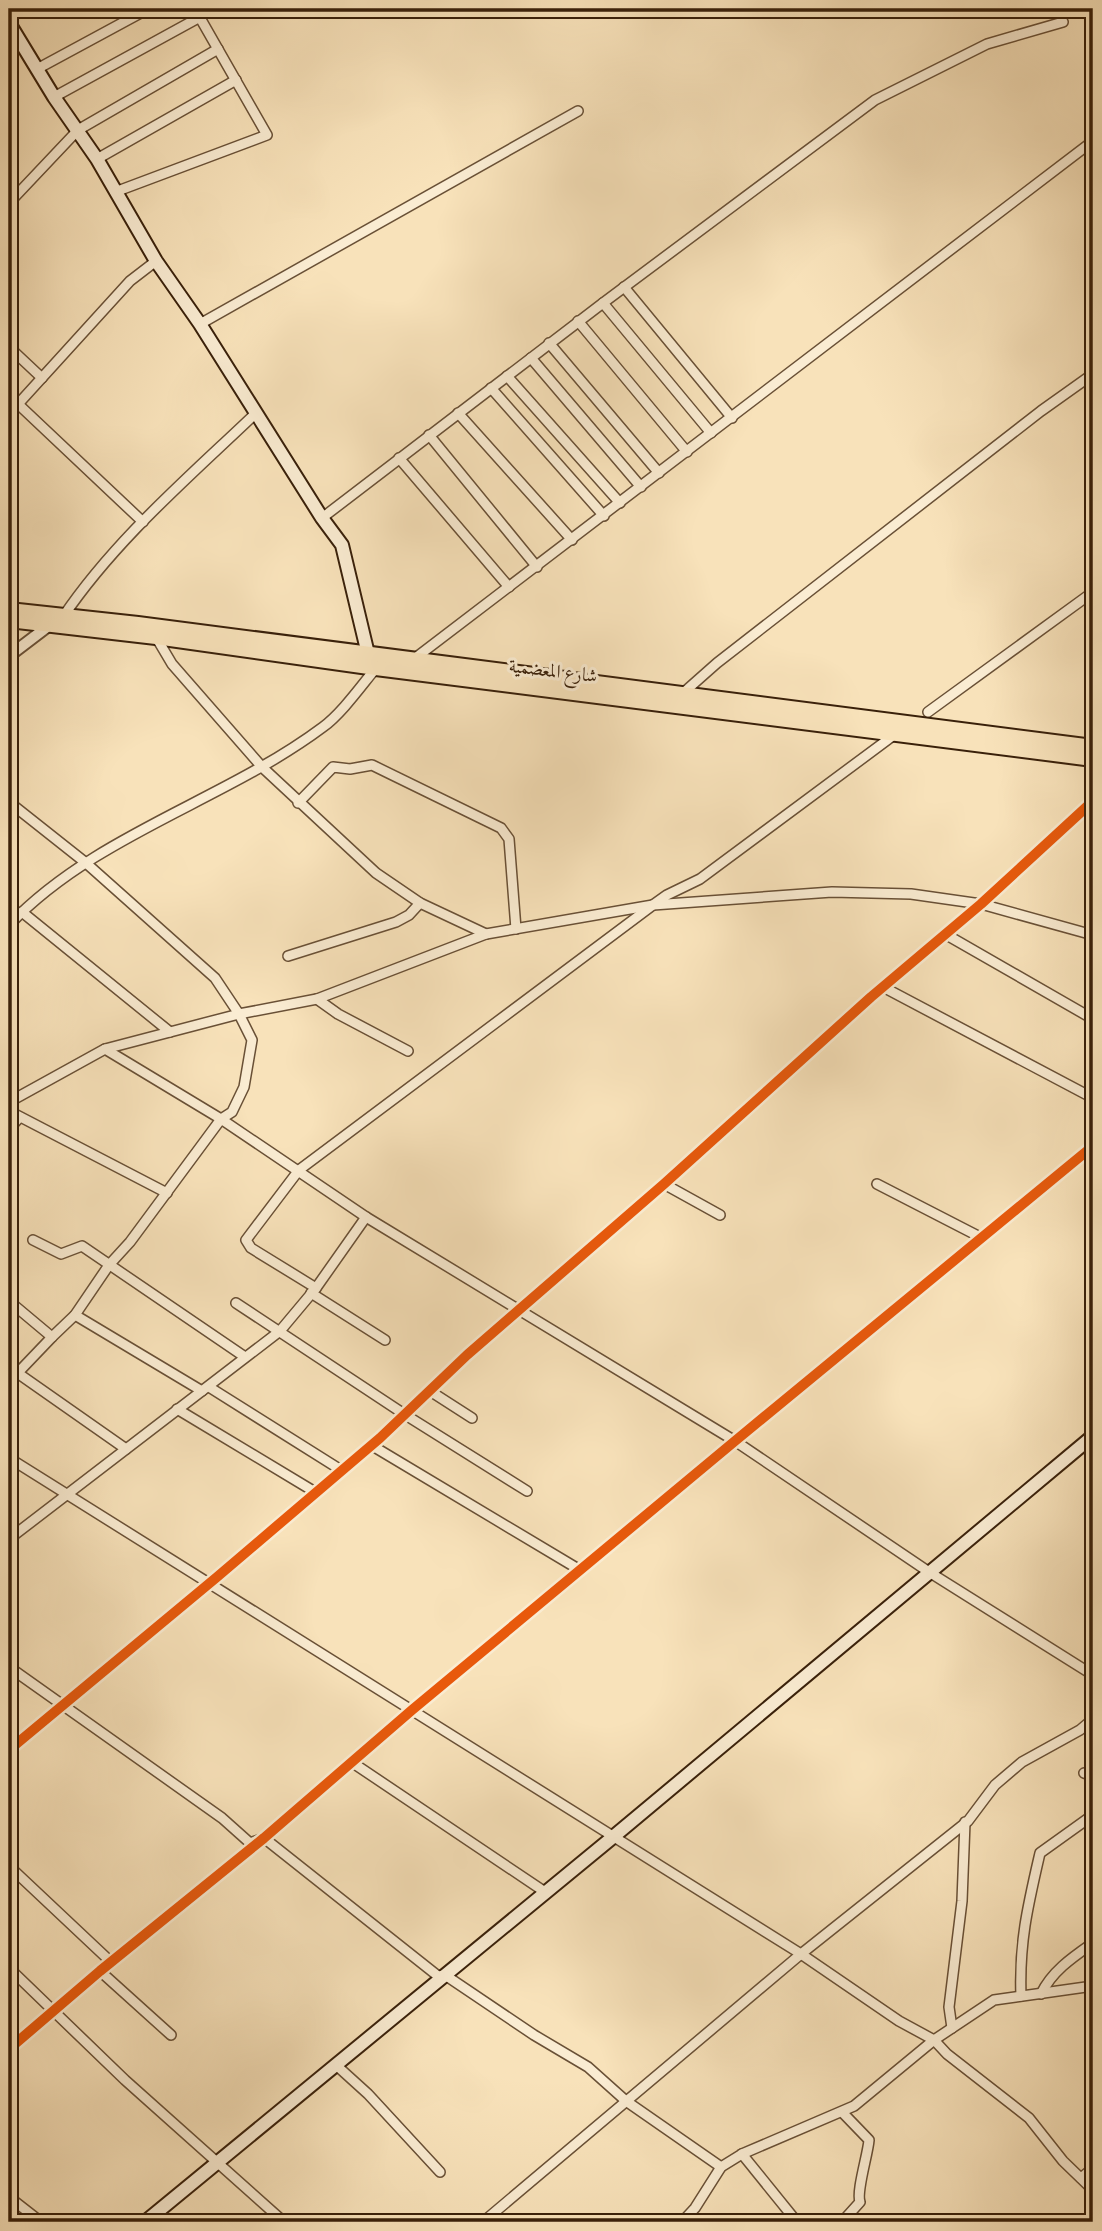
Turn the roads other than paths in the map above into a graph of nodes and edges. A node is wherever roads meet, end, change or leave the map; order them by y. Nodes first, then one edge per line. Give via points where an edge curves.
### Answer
1 (148, 9) edge
2 (198, 13) edge
3 (1063, 22) dead end
4 (9, 23) edge
5 (218, 49) junction
6 (37, 69) junction
7 (236, 80) junction
8 (54, 97) junction
9 (578, 111) dead end
10 (78, 130) junction
11 (1093, 141) edge
12 (97, 159) junction
13 (115, 192) junction
14 (9, 203) edge
15 (156, 261) junction
16 (624, 288) junction
17 (603, 303) junction
18 (578, 321) junction
19 (200, 324) junction
20 (549, 343) junction
21 (9, 347) edge
22 (531, 358) junction
23 (1093, 374) edge
24 (507, 376) junction
25 (42, 378) junction
26 (491, 388) junction
27 (18, 404) junction
28 (256, 413) junction
29 (458, 413) junction
30 (9, 414) edge
31 (732, 418) junction
32 (711, 433) junction
33 (429, 435) junction
34 (687, 452) junction
35 (399, 458) junction
36 (659, 473) junction
37 (641, 487) junction
38 (620, 503) junction
39 (604, 516) junction
40 (322, 518) junction
41 (143, 522) junction
42 (572, 540) junction
43 (537, 567) junction
44 (509, 587) junction
45 (1093, 592) edge
46 (9, 610) edge
47 (63, 617) junction
48 (9, 620) edge
49 (49, 625) junction
50 (137, 629) junction
51 (156, 637) junction
52 (368, 654) junction
53 (9, 656) edge
54 (413, 660) junction
55 (376, 668) junction
56 (681, 695) junction
57 (928, 712) dead end
58 (894, 734) junction
59 (1093, 747) edge
60 (1093, 760) edge
61 (262, 767) junction
62 (1093, 801) edge
63 (9, 802) edge
64 (298, 803) junction
65 (86, 863) junction
66 (421, 903) junction
67 (981, 904) junction
68 (653, 905) junction
69 (22, 912) junction
70 (9, 925) edge
71 (516, 929) junction
72 (486, 934) junction
73 (945, 934) junction
74 (1093, 935) edge
75 (288, 956) dead end
76 (883, 987) junction
77 (317, 999) junction
78 (239, 1014) junction
79 (1093, 1019) edge
80 (170, 1032) junction
81 (105, 1049) junction
82 (408, 1051) dead end
83 (1093, 1098) edge
84 (9, 1102) edge
85 (9, 1111) edge
86 (19, 1118) junction
87 (221, 1119) junction
88 (9, 1129) edge
89 (1093, 1146) edge
90 (299, 1170) junction
91 (664, 1184) junction
92 (877, 1184) dead end
93 (167, 1193) junction
94 (720, 1215) dead end
95 (366, 1217) junction
96 (982, 1238) junction
97 (33, 1240) dead end
98 (109, 1265) junction
99 (314, 1291) junction
100 (9, 1301) edge
101 (236, 1303) dead end
102 (519, 1310) junction
103 (75, 1315) junction
104 (280, 1331) junction
105 (52, 1337) junction
106 (385, 1340) dead end
107 (245, 1357) junction
108 (9, 1367) edge
109 (18, 1374) junction
110 (9, 1382) edge
111 (205, 1389) junction
112 (430, 1391) junction
113 (177, 1409) junction
114 (404, 1414) junction
115 (472, 1418) dead end
116 (1093, 1436) edge
117 (735, 1441) junction
118 (371, 1445) junction
119 (126, 1448) junction
120 (9, 1458) edge
121 (341, 1471) junction
122 (527, 1491) dead end
123 (315, 1492) junction
124 (68, 1494) junction
125 (9, 1539) edge
126 (580, 1570) junction
127 (929, 1572) junction
128 (210, 1583) junction
129 (9, 1667) edge
130 (1093, 1675) edge
131 (61, 1705) junction
132 (411, 1710) junction
133 (1093, 1719) edge
134 (9, 1750) edge
135 (353, 1763) junction
136 (1093, 1815) edge
137 (965, 1822) junction
138 (613, 1837) junction
139 (264, 1838) junction
140 (9, 1866) edge
141 (545, 1892) junction
142 (1093, 1943) edge
143 (801, 1954) junction
144 (111, 1962) junction
145 (9, 1968) edge
146 (100, 1970) junction
147 (445, 1975) junction
148 (1093, 1986) edge
149 (1041, 1994) junction
150 (1021, 1996) junction
151 (55, 2010) junction
152 (951, 2028) junction
153 (171, 2035) dead end
154 (934, 2040) junction
155 (9, 2049) edge
156 (336, 2065) junction
157 (626, 2101) junction
158 (842, 2112) junction
159 (742, 2154) junction
160 (218, 2162) junction
161 (721, 2168) junction
162 (1093, 2168) edge
163 (440, 2172) dead end
164 (1081, 2178) junction
165 (1093, 2190) edge
166 (9, 2197) edge
167 (41, 2222) edge
168 (145, 2222) edge
169 (284, 2222) edge
170 (483, 2222) edge
171 (682, 2222) edge
172 (797, 2222) edge
173 (842, 2222) edge

1 - 6 street
2 - 5 street
2 - 8 street
3 - 16 street via 986,44 875,100
4 - 6 main road
5 - 7 street
5 - 10 street
6 - 8 main road
7 - 12 street
7 - 13 street via 267,135
8 - 10 main road
9 - 19 street
10 - 12 main road
10 - 14 street
11 - 31 street
12 - 13 main road
13 - 15 main road
15 - 19 main road
15 - 25 street via 130,281
16 - 17 street
16 - 31 street
17 - 18 street
17 - 32 street
18 - 20 street
18 - 34 street
19 - 28 main road
20 - 22 street
20 - 36 street
21 - 25 street
22 - 24 street
22 - 37 street
23 - 56 street
24 - 26 street
24 - 38 street
25 - 27 street
26 - 29 street
26 - 39 street
27 - 30 street
27 - 41 street
28 - 40 main road
28 - 41 street
29 - 33 street
29 - 42 street
31 - 32 street
32 - 34 street
33 - 35 street
33 - 43 street
34 - 36 street
35 - 40 street
35 - 44 street
36 - 37 street
37 - 38 street
38 - 39 street
39 - 42 street
40 - 52 main road via 342,545
41 - 47 street
42 - 43 street
43 - 44 street
44 - 54 street
45 - 57 street
46 - 47 main road, شارع المعضمية
47 - 49 street
47 - 50 main road, شارع المعضمية
48 - 49 main road, شارع المعضمية
49 - 50 main road, شارع المعضمية
49 - 53 street
50 - 51 main road, شارع المعضمية
50 - 52 main road, شارع المعضمية
51 - 55 main road, شارع المعضمية
51 - 61 street via 172,664
52 - 54 main road, شارع المعضمية
54 - 56 main road, شارع المعضمية
55 - 58 main road, شارع المعضمية
55 - 61 street via 326,726
56 - 59 main road, شارع المعضمية
58 - 60 main road, شارع المعضمية
58 - 68 street via 700,879
61 - 64 street
61 - 65 street
62 - 67 street
63 - 65 street
64 - 66 street via 376,873
64 - 71 street via 333,767 372,765 501,828 509,839
65 - 69 street via 54,883
65 - 78 street via 215,978
66 - 72 street
66 - 75 street via 396,922
67 - 68 street via 911,894 832,892
67 - 73 street
67 - 74 street
68 - 71 street
68 - 90 street
69 - 70 street
69 - 80 street
71 - 72 street
72 - 77 street
73 - 76 street
73 - 79 street
76 - 83 street
76 - 91 street
77 - 78 street
77 - 82 street
78 - 80 street
78 - 87 street via 252,1040 244,1087 232,1112
80 - 81 street
81 - 84 street
81 - 87 street
85 - 86 street
86 - 88 street
86 - 93 street
87 - 90 street
87 - 93 street
89 - 96 street
90 - 95 street
90 - 99 street via 246,1240
91 - 94 street
91 - 102 street
92 - 96 street
93 - 98 street
95 - 99 street
95 - 102 street
96 - 117 street
97 - 98 street via 61,1254 82,1246
98 - 103 street
98 - 107 street
99 - 104 street
99 - 106 street
100 - 105 street
101 - 104 street
102 - 112 street
102 - 117 street
103 - 105 street
103 - 111 street
104 - 107 street
104 - 114 street
105 - 109 street
107 - 111 street
108 - 109 street
109 - 110 street
109 - 119 street
111 - 113 street
111 - 121 street
112 - 114 street
112 - 115 street
113 - 119 street
113 - 123 street
114 - 118 street
114 - 122 street
116 - 127 main road
117 - 126 street
117 - 127 street
118 - 121 street
118 - 126 street
119 - 124 street
120 - 124 street
121 - 123 street
123 - 128 street
124 - 125 street
124 - 128 street
126 - 132 street
127 - 130 street
127 - 138 main road
128 - 131 street
128 - 132 street
129 - 131 street
131 - 134 street
131 - 139 street via 222,1818 250,1843
132 - 135 street
132 - 138 street
133 - 137 street via 1022,1762 995,1785
135 - 139 street
135 - 141 street
136 - 150 street via 1040,1853 1023,1925
137 - 143 street
137 - 152 street
138 - 141 main road
138 - 143 street
139 - 144 street
139 - 147 street via 438,1976
140 - 144 street
141 - 147 main road
142 - 149 street via 1071,1958
143 - 154 street
143 - 157 street
144 - 146 street
145 - 151 street
146 - 151 street
146 - 153 street
147 - 156 main road
147 - 157 street via 587,2067
148 - 149 street
149 - 150 street
150 - 152 street via 994,2000
151 - 155 street
151 - 160 street
152 - 154 street
154 - 158 street
154 - 164 street via 1029,2118
156 - 160 main road
156 - 163 street
157 - 161 street
157 - 170 street
158 - 159 street
158 - 173 street via 869,2140 857,2195 860,2202
159 - 161 street
159 - 172 street
160 - 168 main road
160 - 169 street
161 - 171 street
162 - 164 street
164 - 165 street
166 - 167 street

